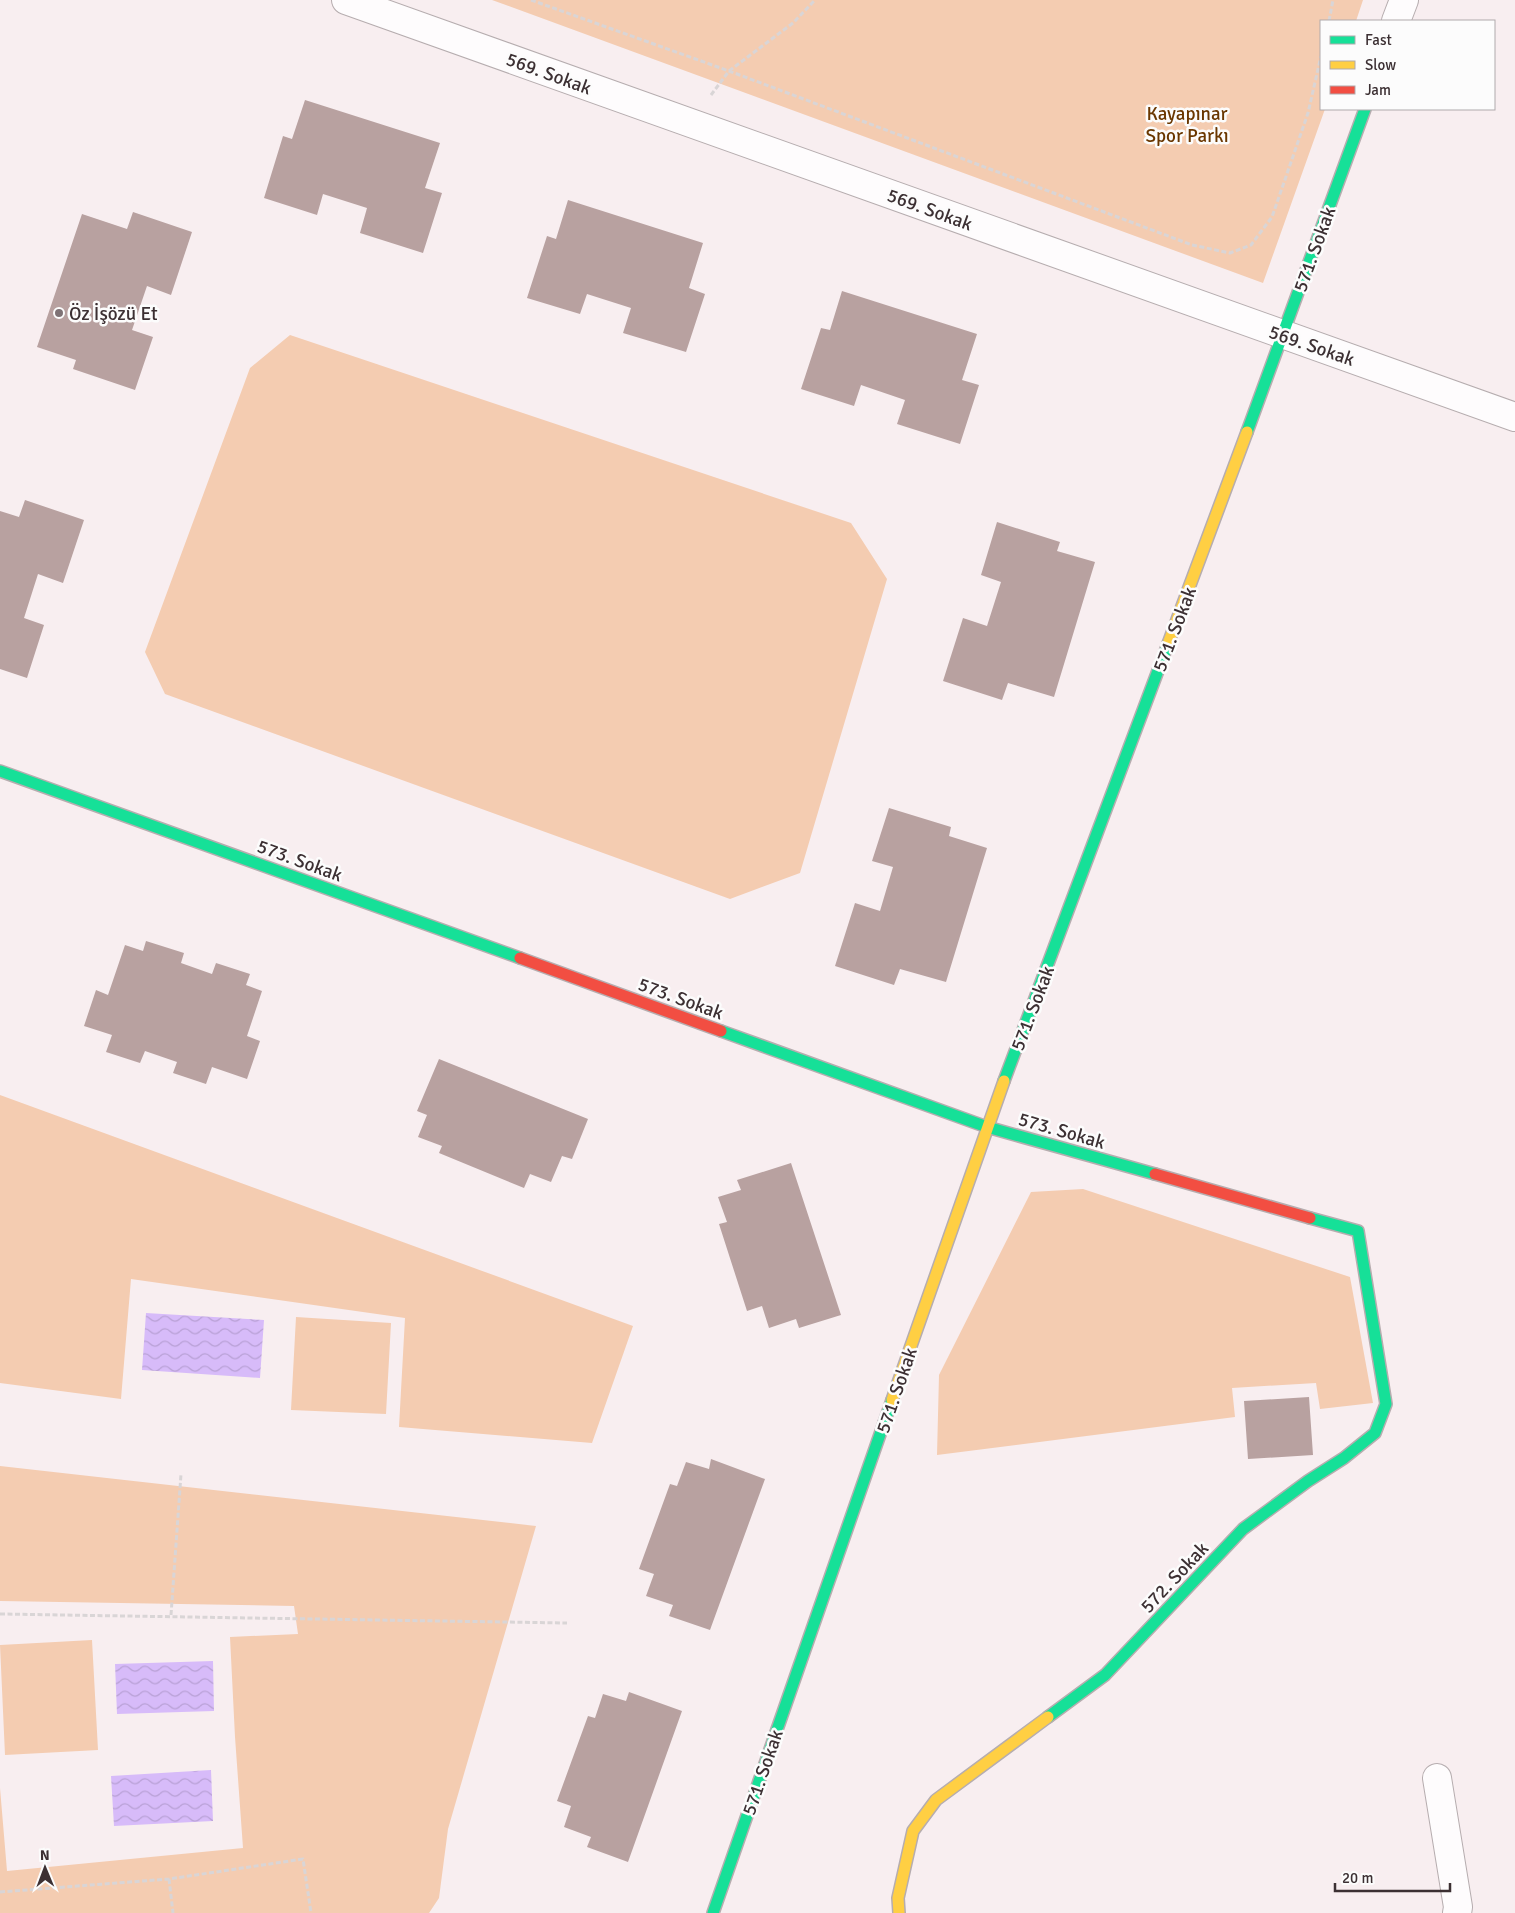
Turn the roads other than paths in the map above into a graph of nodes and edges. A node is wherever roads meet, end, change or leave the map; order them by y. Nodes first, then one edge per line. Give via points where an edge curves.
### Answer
1 (346, 0) edge
2 (1404, 0) edge
3 (1396, 20) edge
4 (1365, 110) edge
5 (1283, 336) junction
6 (1515, 417) edge
7 (0, 771) edge
8 (987, 1127) junction
9 (1358, 1231) joint
10 (1437, 1778) dead end
11 (713, 1913) edge
12 (899, 1913) edge
13 (1457, 1913) edge

1 - 5 street, 569. Sokak
2 - 3 street
4 - 5 street, 571. Sokak
5 - 6 street, 569. Sokak
5 - 8 street, 571. Sokak
7 - 8 street, 573. Sokak
8 - 9 street, 573. Sokak
8 - 11 street, 571. Sokak
9 - 12 street, 572. Sokak via 1386,1404 1375,1433 1243,1529 1105,1675 936,1800 913,1831 898,1898
10 - 13 street

